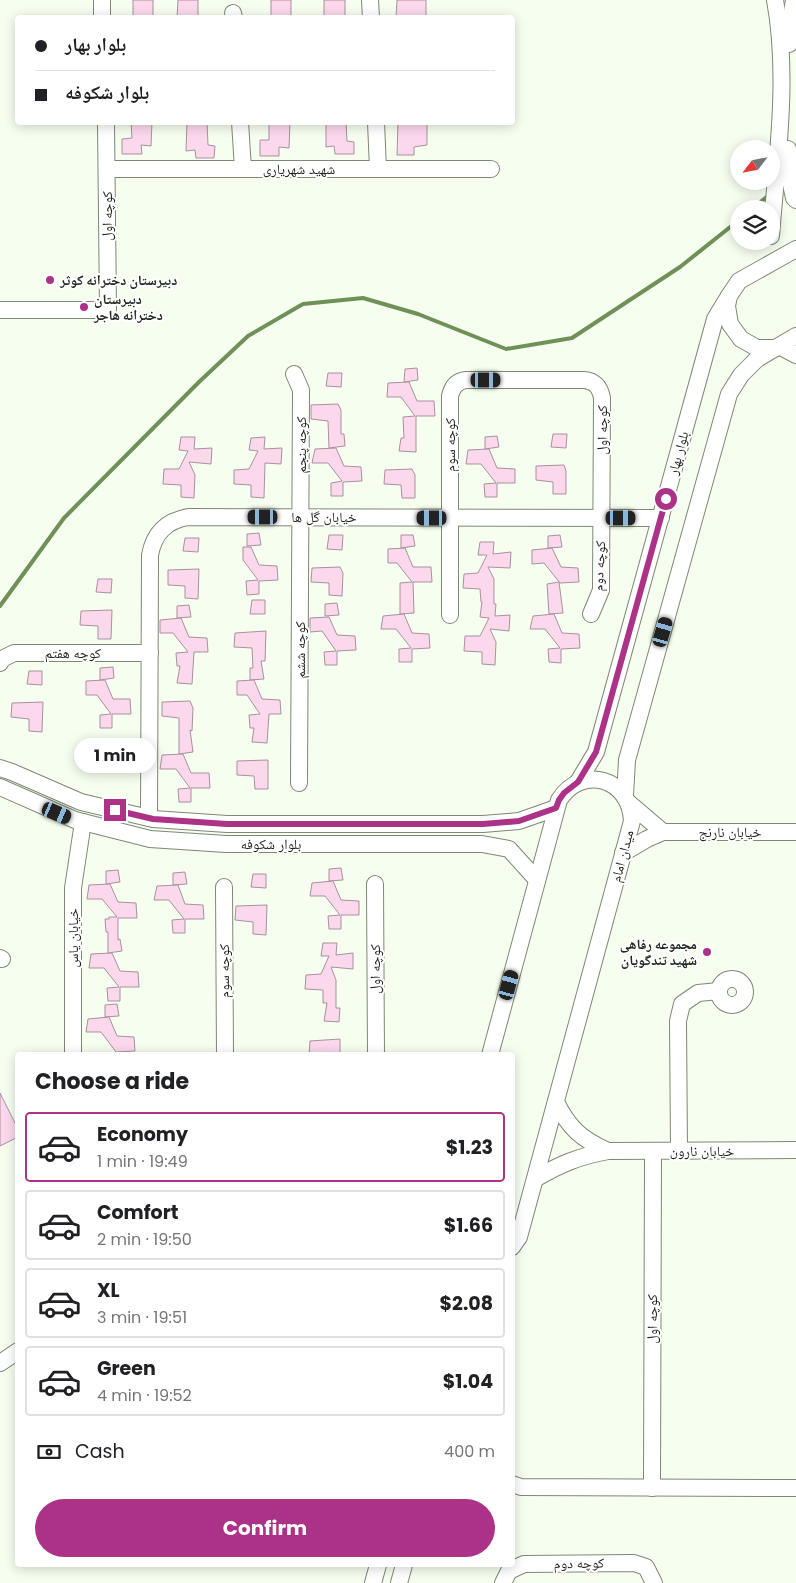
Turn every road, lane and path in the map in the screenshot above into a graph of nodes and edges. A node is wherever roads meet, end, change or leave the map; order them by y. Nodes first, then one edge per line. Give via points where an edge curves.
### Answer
1 (102, 0) edge
2 (370, 0) edge
3 (775, 0) edge
4 (794, 0) edge
5 (102, 15) edge
6 (371, 15) edge
7 (106, 125) edge
8 (240, 125) edge
9 (376, 125) edge
10 (107, 169) junction
11 (243, 169) junction
12 (378, 169) junction
13 (491, 169) dead end
14 (782, 175) junction
15 (794, 194) edge
16 (774, 200) edge
17 (796, 249) edge
18 (770, 250) edge
19 (769, 264) junction
20 (729, 296) junction
21 (0, 310) edge
22 (796, 336) edge
23 (778, 347) junction
24 (796, 355) edge
25 (294, 374) dead end
26 (466, 380) joint
27 (300, 518) junction
28 (450, 518) junction
29 (601, 518) junction
30 (661, 518) junction
31 (591, 614) dead end
32 (450, 615) dead end
33 (150, 653) junction
34 (0, 663) edge
35 (0, 768) edge
36 (578, 782) junction
37 (300, 783) dead end
38 (0, 787) edge
39 (627, 799) junction
40 (556, 808) junction
41 (149, 818) junction
42 (84, 822) junction
43 (663, 832) junction
44 (796, 832) edge
45 (623, 853) junction
46 (537, 880) junction
47 (375, 884) dead end
48 (224, 886) dead end
49 (719, 991) dead end
50 (73, 1052) edge
51 (225, 1052) edge
52 (376, 1052) edge
53 (491, 1052) edge
54 (556, 1102) junction
55 (796, 1150) edge
56 (608, 1151) junction
57 (654, 1151) junction
58 (679, 1151) junction
59 (535, 1179) junction
60 (515, 1243) edge
61 (15, 1353) edge
62 (0, 1363) edge
63 (515, 1485) edge
64 (652, 1488) junction
65 (796, 1488) edge
66 (377, 1567) edge
67 (403, 1567) edge
68 (373, 1583) edge
69 (399, 1583) edge
70 (503, 1583) edge
71 (654, 1583) edge

1 - 5 street
2 - 6 street
3 - 14 street via 780,28
4 - 14 street
7 - 10 street, کوچه اول
8 - 11 street
9 - 12 street
10 - 11 street, شهید شهریاری
10 - 21 street, کوچه اول via 108,310
11 - 12 street, شهید شهریاری
12 - 13 street, شهید شهریاری
14 - 15 street
14 - 16 street
17 - 19 street, بلوار بهار
18 - 19 street
19 - 20 street, بلوار بهار via 739,281
20 - 23 street via 730,324 741,339 757,348
20 - 30 street, بلوار بهار via 715,319
22 - 23 street
23 - 24 street
23 - 39 street via 757,359 740,375 729,394 627,760
25 - 27 street, کوچه پنجم via 301,390
26 - 28 street, کوچه سوم via 454,386 450,396
26 - 29 street, کوچه اول via 584,380 598,386 602,398
27 - 28 street, خیابان گل ها
27 - 33 street, خیابان گل ها via 188,517 162,529 150,555
27 - 37 street, کوچه ششم
28 - 29 street, خیابان گل ها
28 - 32 street, کوچه سوم
29 - 30 street, خیابان گل ها
29 - 31 street, کوچه دوم via 601,590
30 - 36 street, بلوار بهار via 596,752
33 - 34 street, کوچه هفتم via 14,653
33 - 41 street, خیابان گل ها
35 - 41 street, بلوار شکوفه via 81,802
36 - 39 street via 604,780 619,789
36 - 40 street via 564,793
38 - 42 street, بلوار شکوفه
39 - 43 street
39 - 45 street, میدان امام via 632,821
40 - 41 street, بلوار شکوفه via 519,821 483,824 227,824
40 - 46 street
42 - 46 street, بلوار شکوفه via 150,838 226,844 482,844 509,849
42 - 50 street, خیابان یاس via 73,888
43 - 44 street, خیابان نارنج
43 - 45 street
45 - 54 street, میدان امام
46 - 53 street
47 - 52 street, کوچه اول
48 - 51 street, کوچه سوم
49 - 58 street via 698,993 682,1004 678,1021
54 - 56 street via 576,1133
54 - 59 street, میدان امام
55 - 58 street, خیابان نارون
56 - 57 street, خیابان نارون
56 - 59 street, خیابان نارون via 566,1162
57 - 58 street, خیابان نارون
57 - 64 street, کوچه اول
59 - 60 street, میدان امام
61 - 62 street
63 - 64 street via 522,1488
64 - 65 street
66 - 68 street
67 - 69 street
70 - 71 street, کوچه دوم via 510,1571 524,1564 634,1563 646,1567

